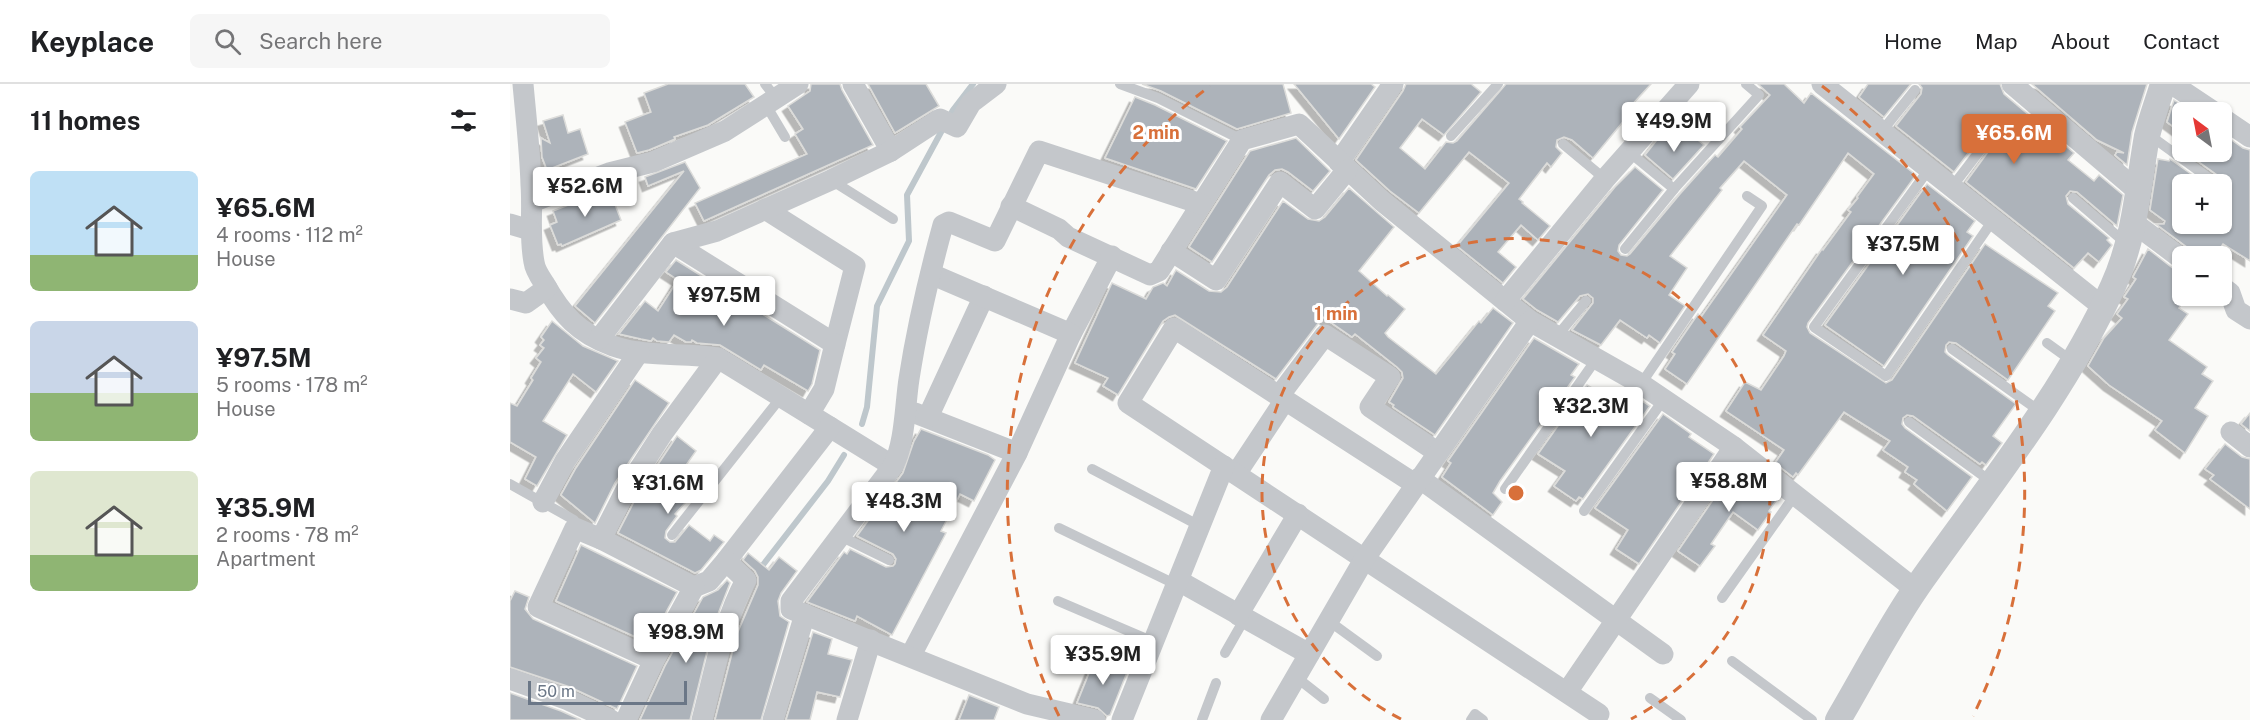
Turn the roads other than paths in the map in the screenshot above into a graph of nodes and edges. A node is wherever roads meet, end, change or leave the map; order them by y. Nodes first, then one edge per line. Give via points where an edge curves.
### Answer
1 (523, 84) edge
2 (798, 84) edge
3 (853, 84) edge
4 (996, 84) edge
5 (1120, 84) edge
6 (1393, 84) edge
7 (1498, 84) edge
8 (1689, 84) edge
9 (1746, 84) edge
10 (1822, 84) edge
11 (2012, 84) edge
12 (2163, 84) edge
13 (2172, 84) edge
14 (1915, 90) dead end
15 (769, 96) edge
16 (2199, 102) edge
17 (2232, 125) edge
18 (1882, 131) junction
19 (2148, 134) junction
20 (785, 136) dead end
21 (1451, 136) dead end
22 (2250, 137) edge
23 (1242, 140) junction
24 (1563, 144) dead end
25 (1985, 144) dead end
26 (891, 152) junction
27 (1629, 152) junction
28 (1343, 166) junction
29 (1929, 169) junction
30 (2203, 174) edge
31 (1605, 179) junction
32 (831, 180) junction
33 (1952, 187) junction
34 (1674, 189) junction
35 (2139, 192) junction
36 (1747, 196) dead end
37 (2073, 198) dead end
38 (532, 202) junction
39 (1201, 204) junction
40 (1011, 206) junction
41 (765, 209) junction
42 (893, 219) dead end
43 (1993, 220) junction
44 (520, 227) edge
45 (2131, 234) junction
46 (673, 243) junction
47 (1625, 249) dead end
48 (1171, 251) junction
49 (2172, 254) edge
50 (1112, 256) junction
51 (931, 274) junction
52 (547, 288) junction
53 (984, 296) junction
54 (510, 299) edge
55 (2232, 299) edge
56 (1505, 301) junction
57 (1586, 301) dead end
58 (2103, 307) junction
59 (2250, 319) edge
60 (1530, 321) junction
61 (1071, 334) junction
62 (1557, 336) junction
63 (599, 339) junction
64 (2047, 343) dead end
65 (835, 344) junction
66 (1952, 349) dead end
67 (639, 352) junction
68 (718, 358) junction
69 (1597, 358) junction
70 (2073, 361) junction
71 (1641, 384) junction
72 (782, 396) junction
73 (1282, 398) junction
74 (1664, 399) junction
75 (904, 410) junction
76 (2041, 412) junction
77 (809, 414) junction
78 (928, 417) junction
79 (1909, 422) dead end
80 (830, 427) junction
81 (2231, 432) dead end
82 (1734, 447) junction
83 (2250, 447) edge
84 (1437, 452) junction
85 (1017, 453) junction
86 (893, 466) junction
87 (1092, 469) dead end
88 (1230, 470) junction
89 (1417, 481) junction
90 (1993, 483) junction
91 (510, 484) edge
92 (1505, 489) dead end
93 (1795, 495) junction
94 (543, 502) junction
95 (1584, 511) dead end
96 (1298, 514) junction
97 (1200, 526) junction
98 (575, 528) junction
99 (1059, 528) dead end
100 (672, 535) dead end
101 (840, 536) junction
102 (601, 539) junction
103 (1365, 558) junction
104 (889, 560) dead end
105 (726, 561) junction
106 (1178, 583) junction
107 (694, 587) junction
108 (1916, 590) junction
109 (1722, 598) dead end
110 (1058, 601) dead end
111 (805, 614) junction
112 (1241, 616) junction
113 (1615, 620) junction
114 (1329, 621) junction
115 (871, 640) junction
116 (1154, 642) junction
117 (1225, 653) dead end
118 (1309, 654) junction
119 (1663, 654) dead end
120 (910, 656) junction
121 (1377, 656) dead end
122 (654, 660) junction
123 (1732, 661) dead end
124 (1296, 676) junction
125 (510, 679) edge
126 (1216, 683) dead end
127 (1567, 692) junction
128 (1650, 698) dead end
129 (1324, 699) dead end
130 (1599, 714) dead end
131 (610, 720) edge
132 (626, 720) edge
133 (702, 720) edge
134 (774, 720) edge
135 (847, 720) edge
136 (1095, 720) edge
137 (1122, 720) edge
138 (1202, 720) edge
139 (1271, 720) edge
140 (1471, 720) edge
141 (1483, 720) edge
142 (1681, 720) edge
143 (1812, 720) edge
144 (1838, 720) edge

1 - 38 street
2 - 15 street
3 - 26 street
4 - 26 street via 971,103 957,127 940,119
5 - 23 lane via 1158,98
6 - 28 street
7 - 21 lane
8 - 27 street
9 - 34 lane via 1759,95
10 - 18 street
11 - 35 street
12 - 19 street
13 - 16 street
14 - 18 lane
15 - 20 lane
15 - 38 street via 725,131 653,162 609,173
17 - 22 street
18 - 29 street
19 - 30 lane
19 - 35 street
23 - 28 street via 1299,124
23 - 39 street
24 - 31 lane
25 - 33 lane
26 - 32 street
27 - 31 street
27 - 34 lane
28 - 48 street via 1315,209 1280,182 1216,280
28 - 56 street
29 - 33 street
29 - 43 lane via 1814,327 1886,376
31 - 56 street
32 - 41 street
32 - 42 lane
33 - 43 street
34 - 47 lane
35 - 45 street
36 - 71 lane via 1762,206
37 - 45 lane
38 - 44 street
39 - 40 street via 1039,151
39 - 48 street
40 - 50 street
40 - 51 street via 995,241 949,222 943,225
41 - 46 street via 717,231
41 - 65 street via 855,266
43 - 58 street
44 - 52 street
45 - 49 street
45 - 58 street
46 - 63 street
46 - 65 street
48 - 50 street via 1159,271 1150,275
50 - 61 street
51 - 53 street
51 - 75 street via 916,333
52 - 54 street via 526,303
52 - 63 street via 565,317
53 - 61 street
53 - 78 street
55 - 59 street via 2236,310
56 - 60 street
57 - 62 lane
58 - 70 street
60 - 62 street
60 - 84 street
61 - 85 street
62 - 69 street
63 - 67 street
64 - 70 lane
65 - 77 street via 824,389
66 - 76 lane
67 - 68 street
67 - 94 street via 565,461
68 - 72 street
68 - 102 street via 662,434
69 - 71 street
69 - 92 lane
70 - 76 street
71 - 74 street
72 - 77 street
72 - 100 lane
73 - 84 street via 1325,335 1390,376 1370,407
73 - 88 street
73 - 88 street via 1174,328 1128,403
73 - 89 street
74 - 82 street
74 - 95 lane
75 - 78 street
75 - 86 street via 899,455
76 - 90 street
77 - 80 street
78 - 85 street
79 - 90 lane
80 - 86 street
80 - 105 street
81 - 83 street
82 - 93 street
82 - 113 street
84 - 89 street
85 - 120 street
86 - 101 street
87 - 97 lane
88 - 96 street
88 - 97 street
89 - 103 street
89 - 113 street
90 - 108 street
91 - 94 lane
93 - 108 street
93 - 109 lane
94 - 98 lane via 574,520
96 - 103 street
96 - 112 street
97 - 106 street
98 - 102 street
98 - 122 street via 538,607
99 - 106 lane
101 - 104 lane
101 - 111 street via 791,600 791,609
102 - 107 street
103 - 114 street
103 - 127 street
105 - 107 street via 709,581
105 - 133 street via 746,580 724,635
106 - 112 street
106 - 116 street
107 - 122 street
108 - 144 street
110 - 116 lane
111 - 115 street
111 - 134 street
112 - 117 lane
112 - 118 street
113 - 119 street
113 - 127 street
114 - 118 street
114 - 121 lane
115 - 120 street
115 - 135 street
116 - 137 street
118 - 124 street
120 - 136 street via 1027,704
122 - 132 street
123 - 143 lane
124 - 129 lane
124 - 139 street
125 - 131 street
126 - 138 lane
127 - 130 street
128 - 142 lane
140 - 141 lane via 1475,714

